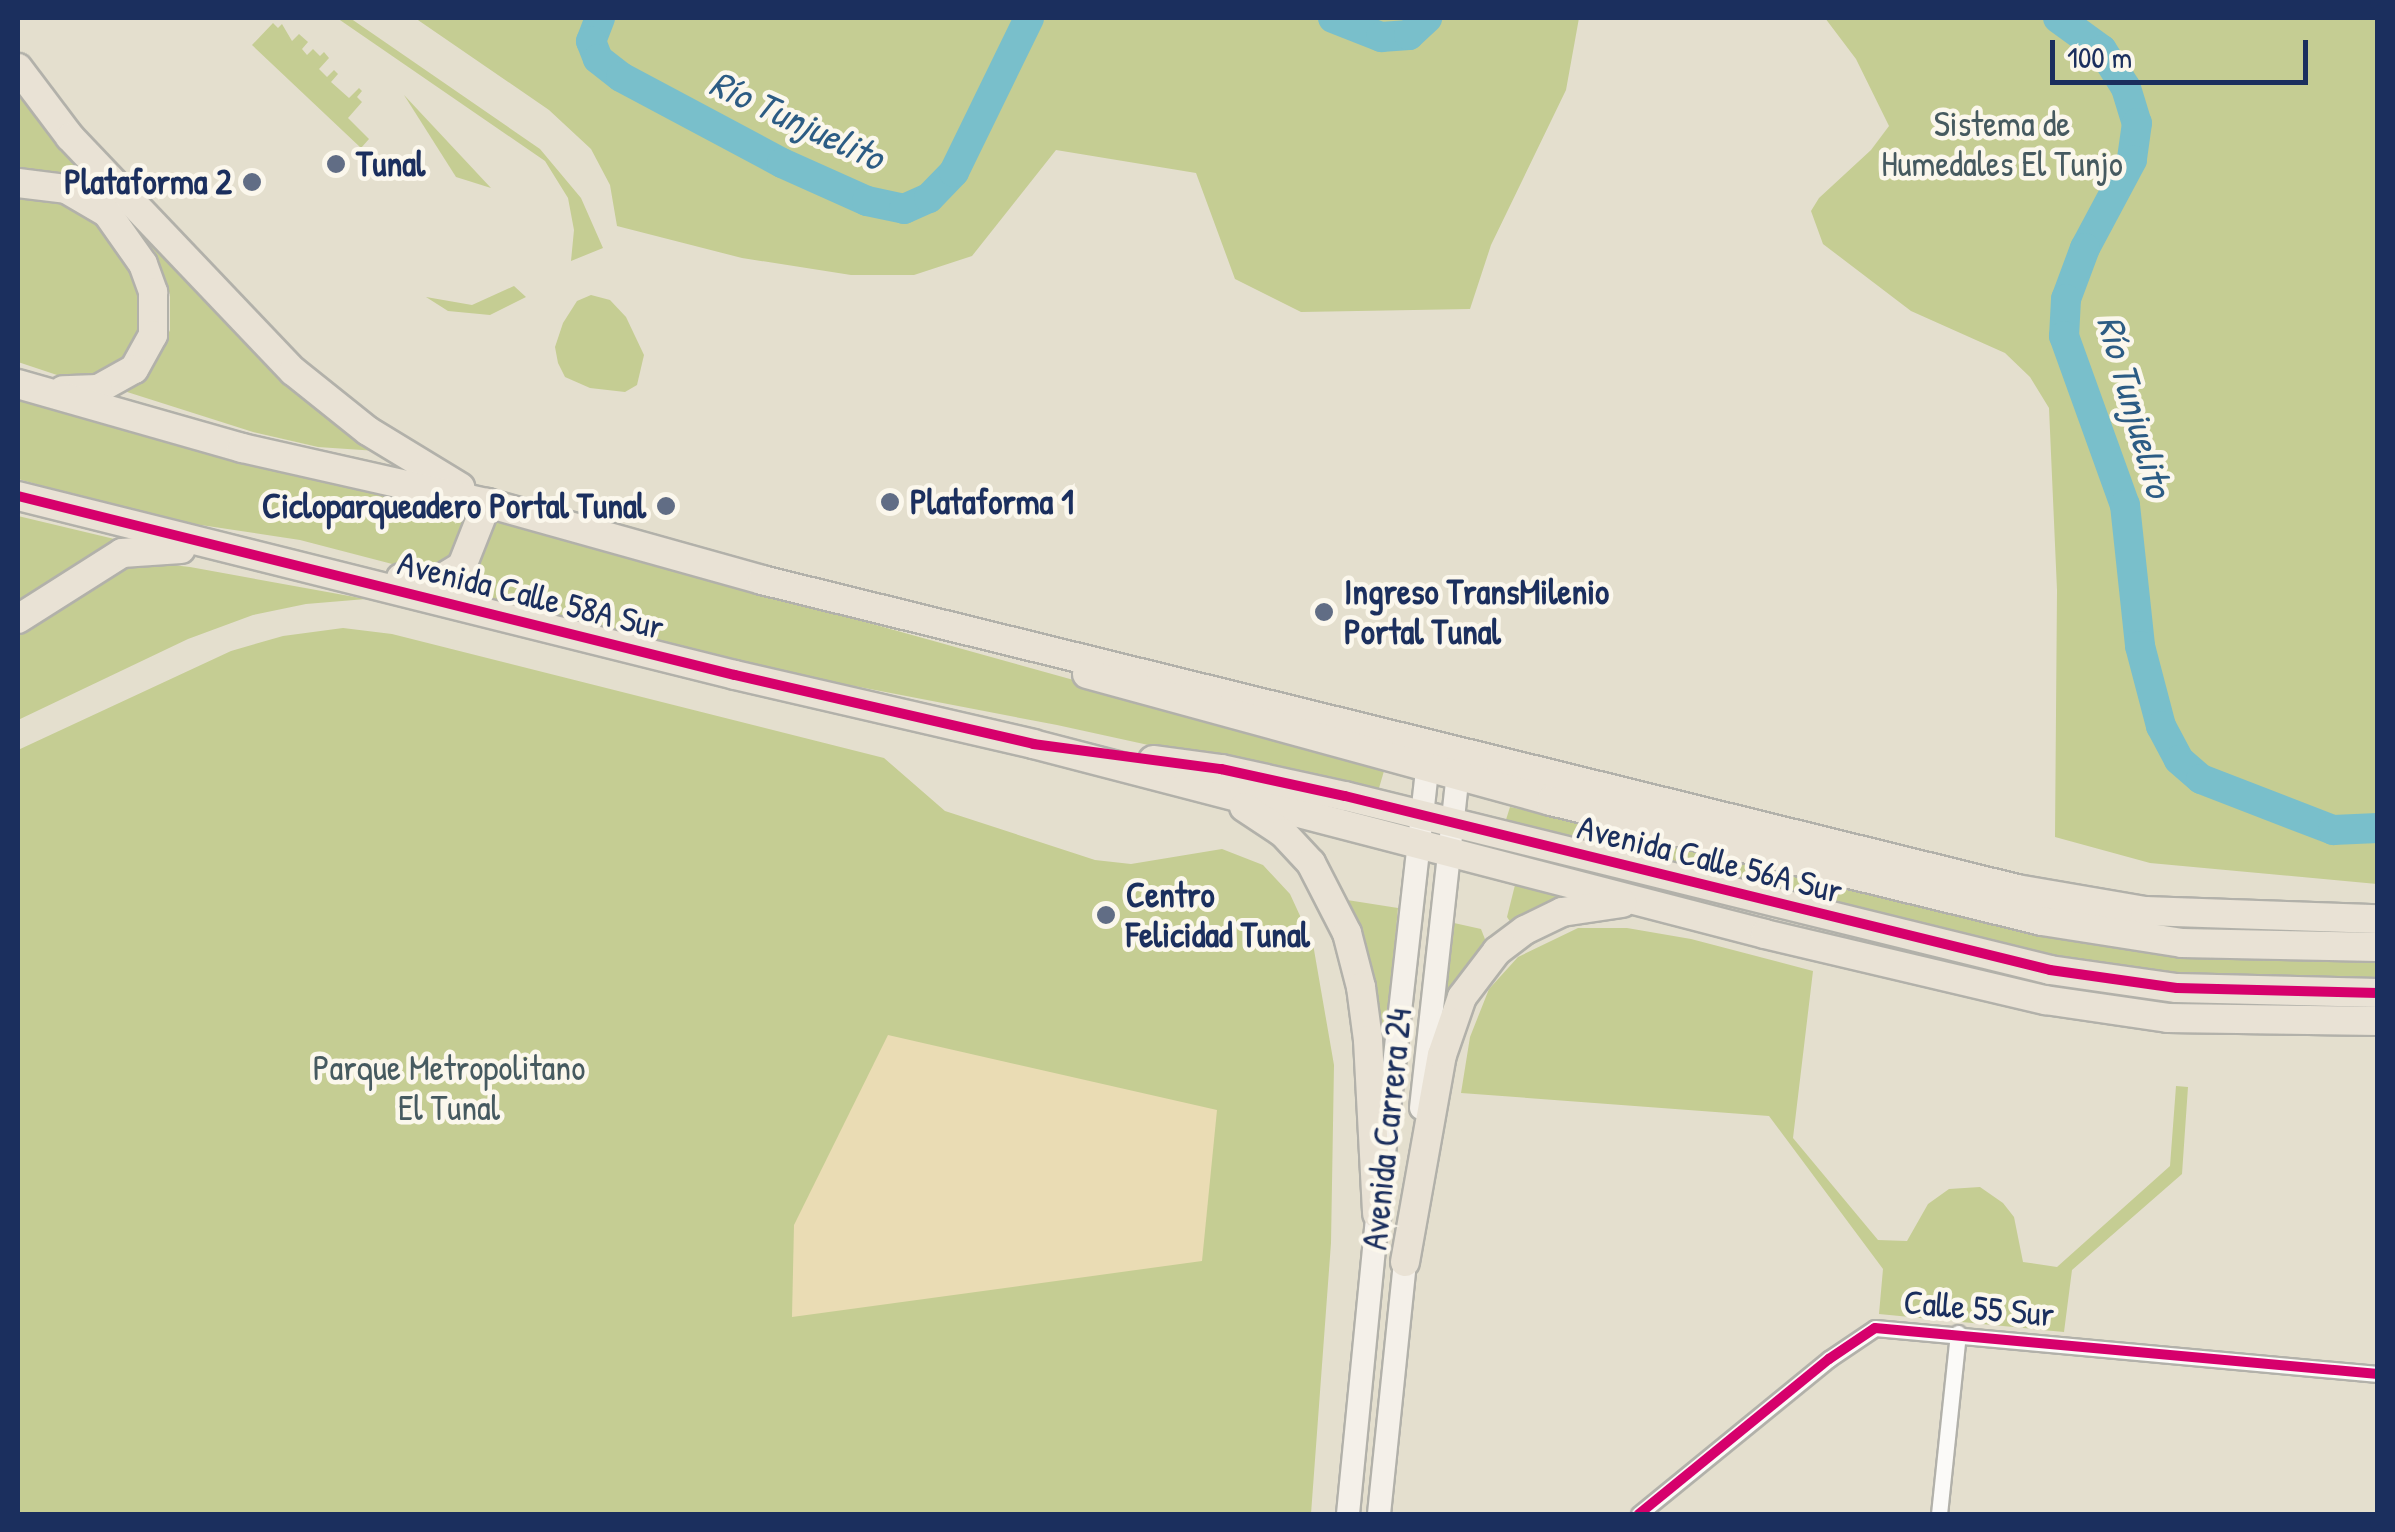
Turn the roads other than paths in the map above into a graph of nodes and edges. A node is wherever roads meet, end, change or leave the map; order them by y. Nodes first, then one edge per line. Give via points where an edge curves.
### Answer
1 (18, 68) edge
2 (18, 183) edge
3 (26, 386) edge
4 (18, 496) edge
5 (487, 503) junction
6 (234, 551) junction
7 (328, 574) junction
8 (18, 619) edge
9 (1033, 744) junction
10 (1429, 756) junction
11 (1459, 764) junction
12 (1217, 792) junction
13 (1422, 815) junction
14 (1452, 822) junction
15 (1419, 844) junction
16 (1448, 852) junction
17 (1931, 868) junction
18 (1851, 876) junction
19 (1658, 906) junction
20 (2378, 919) edge
21 (2378, 947) edge
22 (2147, 985) junction
23 (2378, 992) edge
24 (2217, 1020) junction
25 (2378, 1021) edge
26 (1377, 1214) junction
27 (1405, 1262) junction
28 (1958, 1333) junction
29 (2378, 1374) edge
30 (1348, 1514) edge
31 (1379, 1514) edge
32 (1639, 1514) edge
33 (1939, 1514) edge

1 - 5 highway via 70,137 293,371 368,431
2 - 3 highway via 66,189 107,213 144,264 156,318 146,350 119,380 98,389
3 - 5 highway via 242,448
4 - 6 highway, Avenida Calle 58A Sur
5 - 7 highway via 470,554 451,576
5 - 10 highway
6 - 7 highway, Avenida Calle 58A Sur
6 - 8 highway via 122,552
7 - 9 highway, Avenida Calle 58A Sur
9 - 12 highway, Avenida Calle 58A Sur
9 - 13 highway, Avenida Calle 56A Sur via 1221,769
10 - 11 highway
10 - 13 main road, Avenida Carrera 24
11 - 14 main road, Avenida Carrera 24
11 - 17 highway, Avenida Calle 56A Sur
11 - 18 highway, Avenida Calle 56A Sur
12 - 15 highway, Avenida Calle 58A Sur
12 - 26 highway via 1297,846 1328,888 1347,933 1368,1040
13 - 14 highway, Avenida Calle 56A Sur
13 - 15 main road, Avenida Carrera 24
14 - 16 main road, Avenida Carrera 24
14 - 22 highway, Avenida Calle 56A Sur via 1972,953
15 - 16 highway, Avenida Calle 58A Sur
15 - 26 main road, Avenida Carrera 24
16 - 19 highway, Avenida Calle 56A Sur
16 - 27 main road, Avenida Carrera 24
17 - 18 highway
17 - 20 highway, Avenida Calle 56A Sur via 2145,911
18 - 21 highway, Avenida Calle 56A Sur via 2142,939
19 - 24 highway, Avenida Calle 56A Sur via 2082,1008
19 - 27 highway via 1562,912 1525,930 1478,973 1462,997 1442,1056
22 - 23 highway, Avenida Calle 56A Sur
22 - 24 highway
24 - 25 highway, Avenida Calle 56A Sur
26 - 30 main road, Avenida Carrera 24
27 - 31 main road, Avenida Carrera 24
28 - 29 street, Calle 55 Sur
28 - 32 street, Calle 55 Sur via 1882,1327 1861,1334
28 - 33 street

